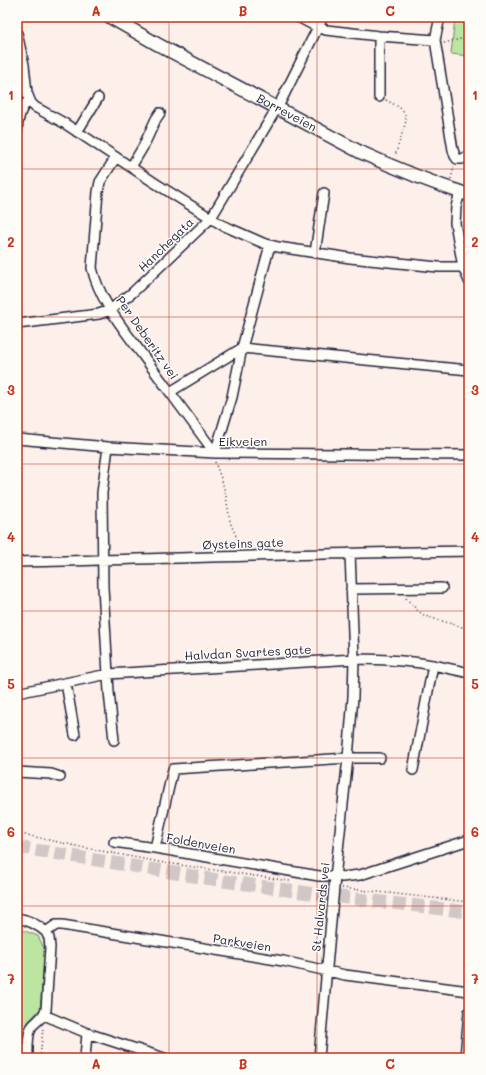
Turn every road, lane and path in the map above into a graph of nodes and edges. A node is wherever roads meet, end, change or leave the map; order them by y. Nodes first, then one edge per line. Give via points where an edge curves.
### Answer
1 (110, 17) edge
2 (298, 17) edge
3 (323, 17) edge
4 (440, 17) edge
5 (317, 27) junction
6 (17, 33) edge
7 (379, 36) junction
8 (469, 37) edge
9 (436, 42) junction
10 (379, 97) joint
11 (98, 98) dead end
12 (23, 103) edge
13 (276, 107) junction
14 (160, 113) dead end
15 (17, 132) edge
16 (77, 132) junction
17 (469, 156) edge
18 (116, 157) junction
19 (457, 159) junction
20 (131, 167) junction
21 (392, 167) junction
22 (459, 192) edge
23 (324, 193) dead end
24 (211, 218) junction
25 (270, 245) junction
26 (314, 253) junction
27 (463, 267) junction
28 (469, 281) edge
29 (110, 310) junction
30 (17, 324) edge
31 (242, 348) junction
32 (469, 370) edge
33 (170, 392) junction
34 (17, 439) edge
35 (108, 447) junction
36 (214, 455) junction
37 (469, 455) edge
38 (469, 551) edge
39 (350, 552) junction
40 (241, 556) junction
41 (103, 561) junction
42 (17, 562) edge
43 (442, 588) dead end
44 (351, 589) junction
45 (398, 589) junction
46 (469, 629) edge
47 (354, 659) junction
48 (433, 665) junction
49 (469, 673) edge
50 (108, 674) junction
51 (66, 683) junction
52 (17, 693) edge
53 (75, 734) dead end
54 (114, 740) dead end
55 (348, 758) junction
56 (380, 758) dead end
57 (413, 770) dead end
58 (17, 772) edge
59 (60, 777) dead end
60 (469, 840) edge
61 (114, 842) dead end
62 (155, 848) junction
63 (336, 875) junction
64 (17, 918) edge
65 (46, 932) junction
66 (327, 971) junction
67 (469, 991) edge
68 (469, 1012) edge
69 (43, 1017) junction
70 (87, 1033) junction
71 (28, 1058) edge
72 (40, 1058) edge
73 (85, 1058) edge
74 (164, 1058) edge
75 (319, 1058) edge
76 (465, 1058) edge

1 - 13 main road, Borreveien
2 - 5 street
3 - 5 street, Hanchegata
4 - 9 street
5 - 7 street
5 - 13 street, Hanchegata
6 - 12 street via 27,93
7 - 9 street
7 - 10 street
8 - 9 path
9 - 19 street via 453,150
10 - 21 path via 406,115
11 - 16 street
12 - 15 street
12 - 16 street via 30,103
13 - 21 main road, Borreveien
13 - 24 street, Hanchegata
14 - 20 street
16 - 18 street
17 - 19 street
18 - 20 street
18 - 29 street, Per Deberitz vei via 100,182 92,268
19 - 22 path
20 - 24 street
21 - 22 main road, Borreveien
22 - 27 street via 455,223
23 - 26 street
24 - 25 street
24 - 29 street, Hanchegata via 132,293
25 - 26 street
25 - 31 street
26 - 27 street via 414,265
27 - 28 street
29 - 30 street, Hanchegata via 100,314
29 - 33 street, Per Deberitz vei
31 - 32 street
31 - 33 street
31 - 36 street via 232,397
33 - 36 street, Per Deberitz vei
34 - 35 street, Eikveien
35 - 36 street, Eikveien
35 - 41 street via 102,493
36 - 37 street, Eikveien
36 - 40 path via 226,496 228,516 240,545
38 - 39 street, Øysteins gate
39 - 40 street, Øysteins gate
39 - 44 street, St Halvards vei
40 - 41 street, Øysteins gate
41 - 42 street, Øysteins gate
41 - 50 street
43 - 45 street
44 - 45 street
44 - 47 street, St Halvards vei
45 - 46 path via 426,616
47 - 48 street, Halvdan Svartes gate
47 - 50 street, Halvdan Svartes gate
47 - 55 street, St Halvards vei
48 - 49 street, Halvdan Svartes gate
48 - 57 street
50 - 51 street, Halvdan Svartes gate
50 - 54 street
51 - 52 street, Halvdan Svartes gate
51 - 53 street
55 - 56 street
55 - 62 street, Foldenveien via 173,769
55 - 63 street, St Halvards vei
58 - 59 street
60 - 63 street, Foldenveien via 360,875
61 - 62 street
62 - 63 street, Foldenveien via 319,876
63 - 66 street, St Halvards vei
64 - 65 street via 39,925
65 - 66 street, Parkveien via 56,925 62,925
65 - 69 street via 50,946
66 - 67 street, Parkveien
66 - 75 street, St Halvards vei
68 - 76 street
69 - 70 street
69 - 71 street via 32,1028
69 - 72 path
70 - 73 street
70 - 74 street

